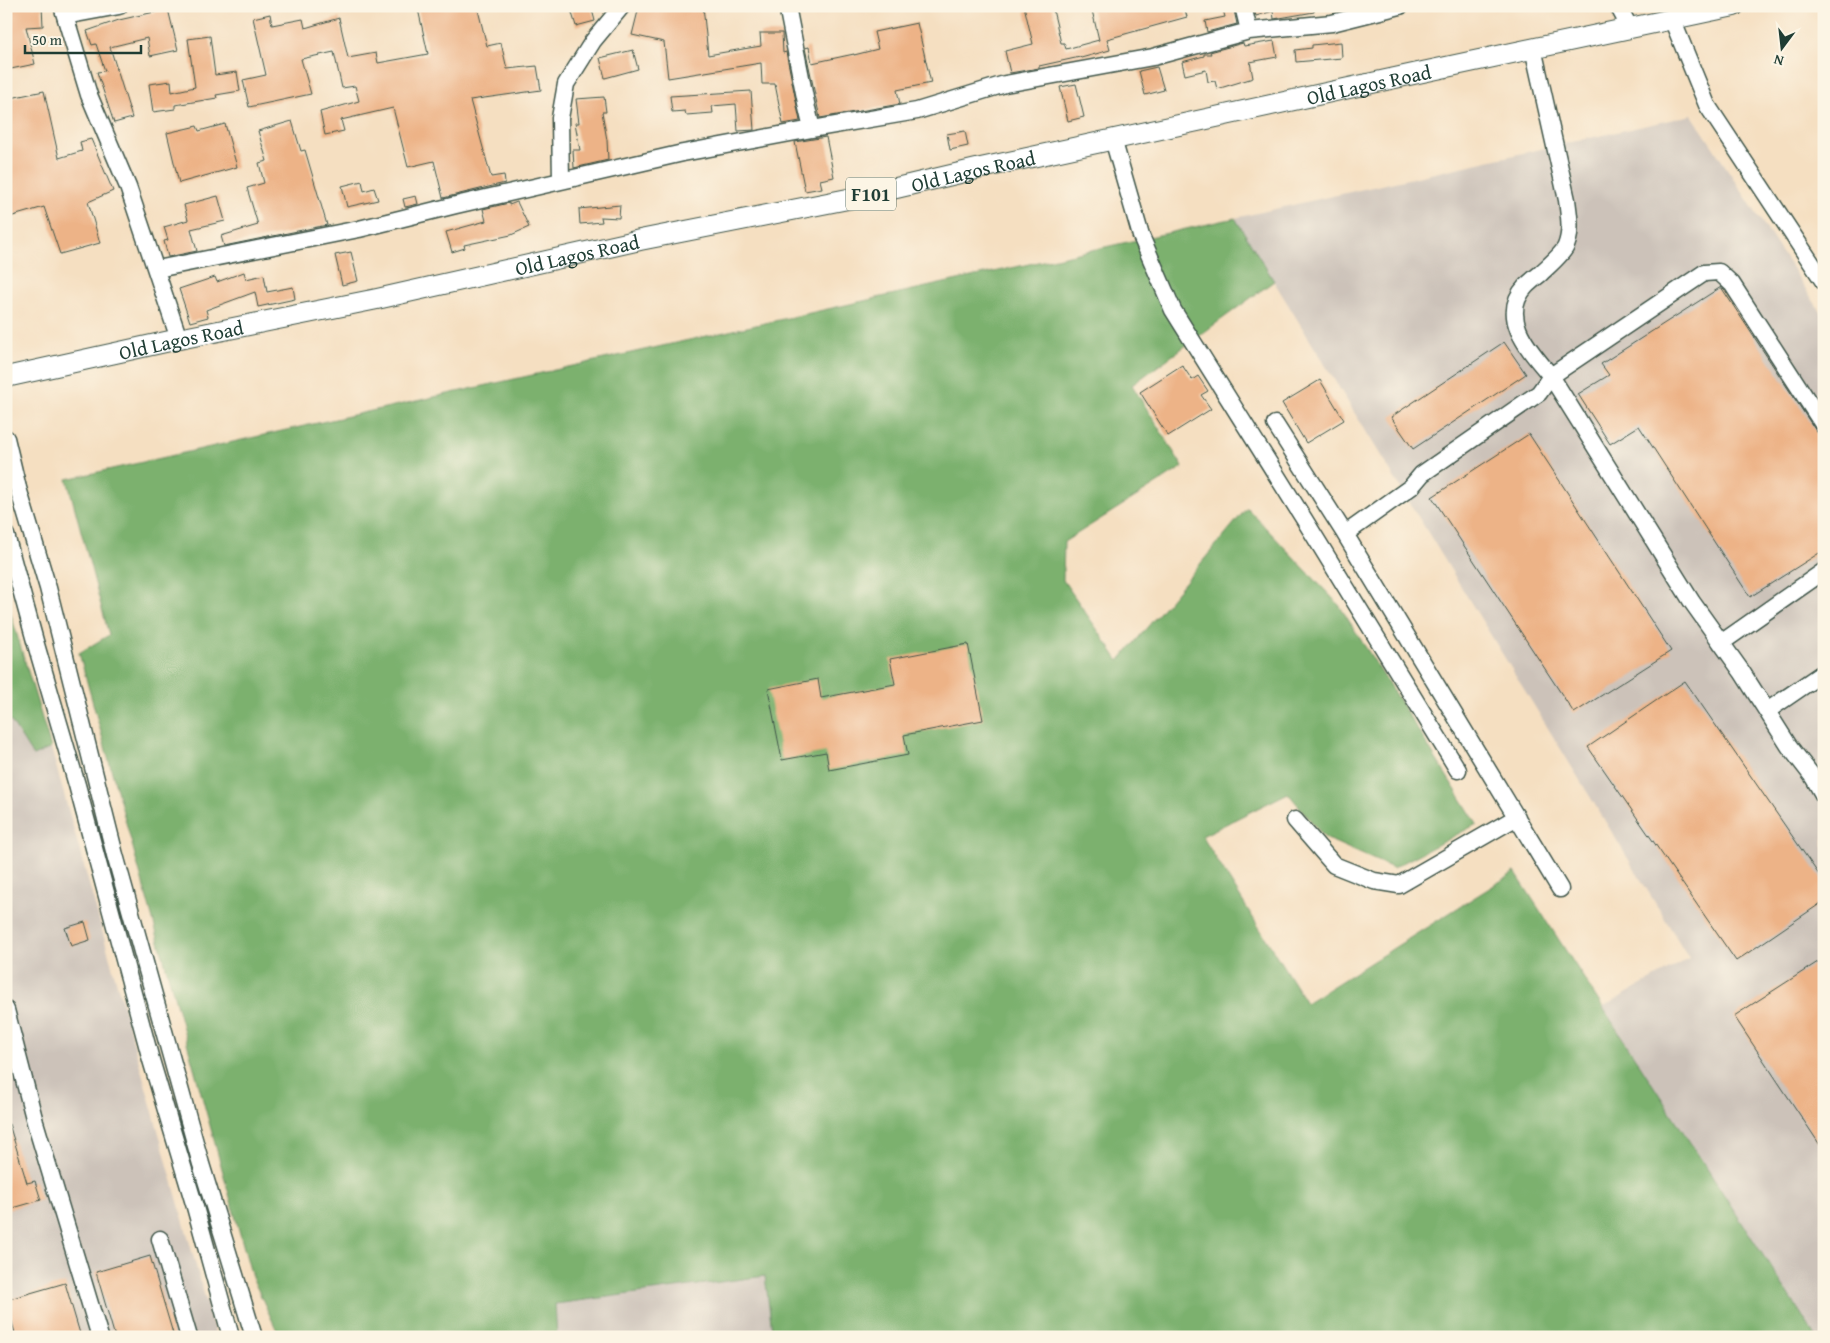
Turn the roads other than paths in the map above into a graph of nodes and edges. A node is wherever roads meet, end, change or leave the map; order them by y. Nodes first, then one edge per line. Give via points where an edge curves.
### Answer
1 (119, 6) edge
2 (622, 6) edge
3 (787, 6) edge
4 (1243, 6) edge
5 (1400, 6) edge
6 (1618, 6) edge
7 (1734, 6) edge
8 (64, 11) edge
9 (1672, 18) junction
10 (1630, 28) junction
11 (1249, 31) junction
12 (1532, 48) junction
13 (812, 129) junction
14 (1113, 140) junction
15 (561, 181) junction
16 (156, 269) junction
17 (1824, 282) edge
18 (179, 339) junction
19 (1551, 376) junction
20 (6, 377) edge
21 (1275, 424) dead end
22 (1824, 426) edge
23 (6, 438) edge
24 (1345, 534) junction
25 (6, 535) edge
26 (1824, 571) edge
27 (1721, 643) junction
28 (1824, 672) edge
29 (1767, 711) junction
30 (1458, 770) dead end
31 (1818, 773) edge
32 (1824, 796) edge
33 (1517, 817) junction
34 (1295, 820) dead end
35 (1560, 889) dead end
36 (6, 1010) edge
37 (160, 1239) dead end
38 (100, 1337) edge
39 (188, 1337) edge
40 (231, 1337) edge
41 (254, 1337) edge

1 - 8 street
2 - 15 street via 593,41 566,84 560,118
3 - 13 street
4 - 11 street
5 - 11 street via 1332,23
6 - 10 street
7 - 9 main road, Old Lagos Road / F101
8 - 16 street via 89,95 128,187
9 - 10 main road, Old Lagos Road / F101
9 - 17 street via 1707,105
10 - 12 main road, Old Lagos Road / F101
11 - 13 street via 1154,57 1005,84 917,111
12 - 14 main road, Old Lagos Road / F101
12 - 19 street via 1570,226 1566,247 1524,288 1515,305 1515,321 1524,343
13 - 15 street via 682,153
14 - 18 main road, Old Lagos Road / F101 via 858,197 640,240 377,300
14 - 30 street via 1141,236 1173,310
15 - 16 street via 359,229
16 - 18 street
18 - 20 main road, Old Lagos Road / F101
19 - 22 street via 1704,272 1719,272 1732,284
19 - 24 street via 1539,393 1422,474 1411,487
19 - 27 street via 1635,513
21 - 24 street
23 - 41 street via 48,588 115,855 201,1164
24 - 33 street
25 - 40 street
26 - 27 street
27 - 29 street
28 - 29 street
29 - 31 street via 1789,746
31 - 32 street
33 - 34 street via 1399,886 1374,881 1334,864
33 - 35 street
36 - 38 street via 35,1122
37 - 39 street

